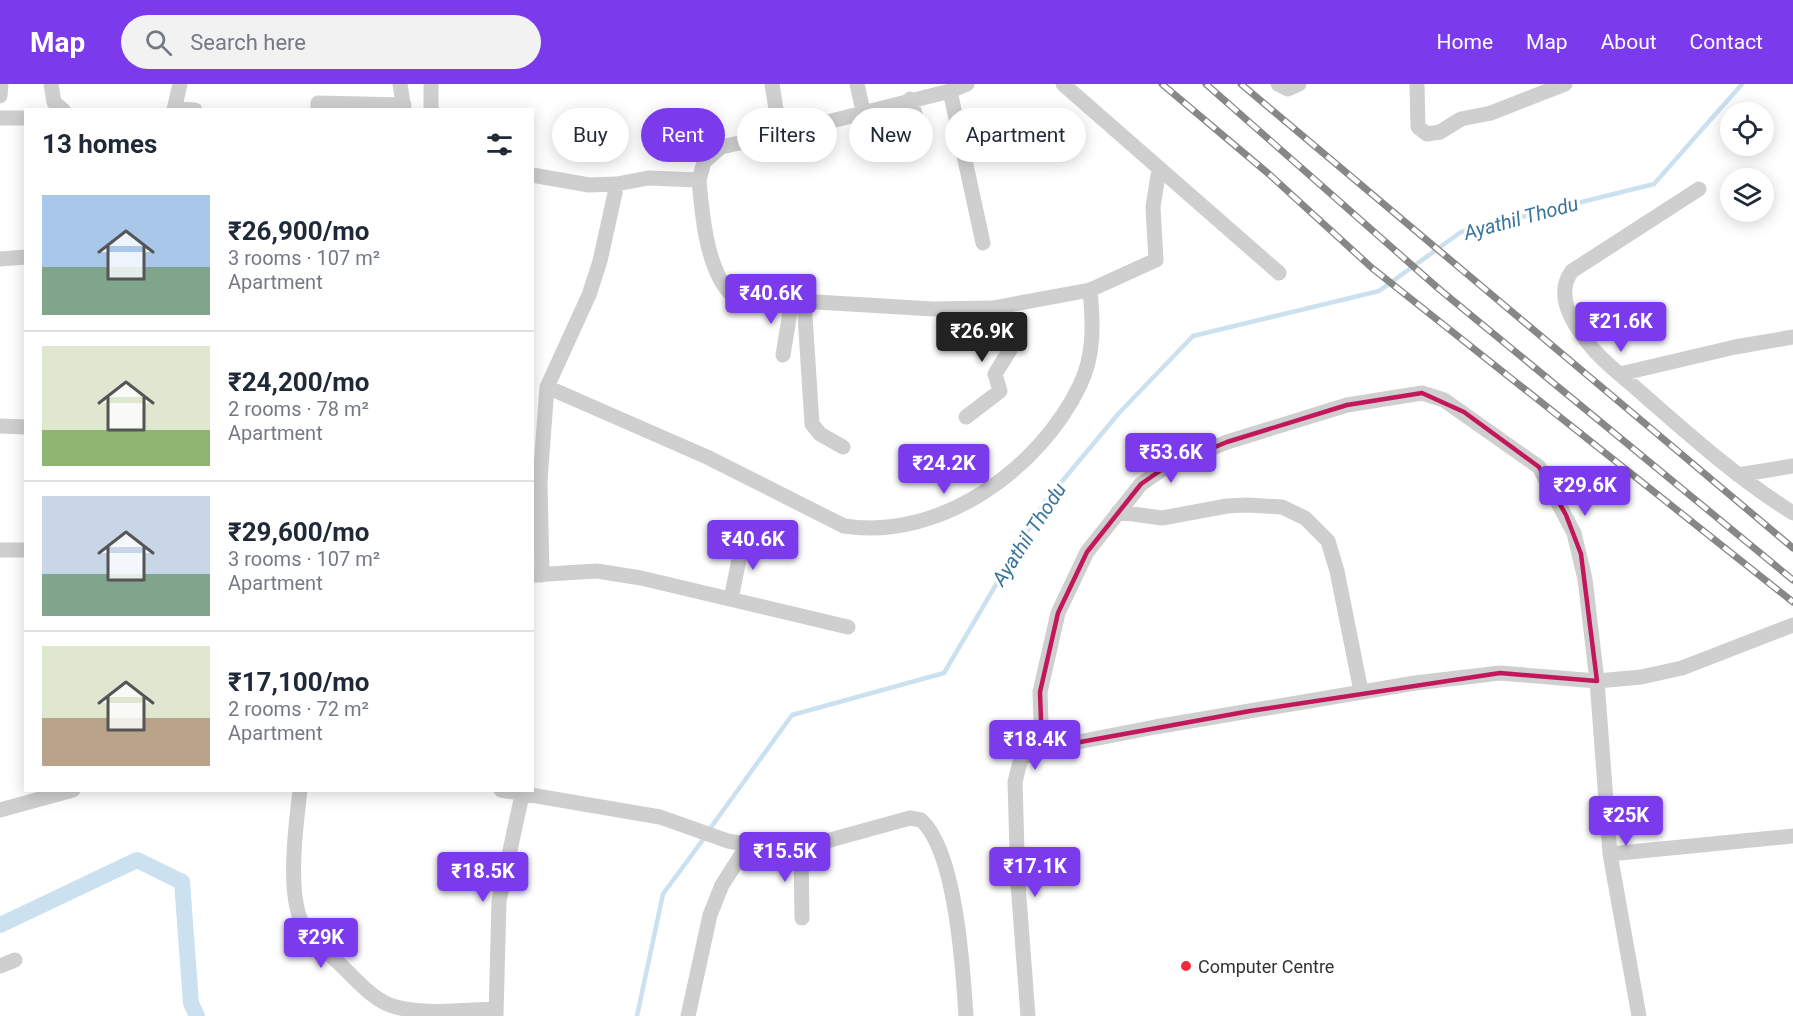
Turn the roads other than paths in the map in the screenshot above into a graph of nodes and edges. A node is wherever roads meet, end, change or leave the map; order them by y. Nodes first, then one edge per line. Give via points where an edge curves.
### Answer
1 (1, 84) edge
2 (51, 84) edge
3 (180, 84) edge
4 (400, 84) edge
5 (431, 84) edge
6 (772, 84) edge
7 (857, 84) edge
8 (967, 84) edge
9 (1063, 84) edge
10 (1278, 84) edge
11 (1299, 84) edge
12 (1417, 84) edge
13 (1565, 84) edge
14 (950, 91) junction
15 (0, 96) edge
16 (910, 99) junction
17 (404, 107) edge
18 (61, 108) edge
19 (174, 108) edge
20 (318, 108) edge
21 (431, 108) edge
22 (776, 108) edge
23 (862, 108) edge
24 (875, 108) edge
25 (913, 108) edge
26 (0, 118) edge
27 (24, 118) edge
28 (737, 143) edge
29 (1159, 169) junction
30 (534, 175) edge
31 (699, 180) junction
32 (616, 184) junction
33 (1699, 189) dead end
34 (983, 243) dead end
35 (24, 257) edge
36 (0, 259) edge
37 (1279, 273) dead end
38 (1090, 290) junction
39 (798, 300) junction
40 (993, 308) junction
41 (1793, 338) edge
42 (783, 355) dead end
43 (1620, 374) junction
44 (547, 387) junction
45 (966, 417) dead end
46 (0, 426) edge
47 (24, 427) edge
48 (538, 440) edge
49 (843, 447) dead end
50 (1793, 466) edge
51 (1738, 475) junction
52 (1118, 512) junction
53 (1793, 513) edge
54 (744, 535) dead end
55 (0, 550) edge
56 (24, 550) edge
57 (537, 575) edge
58 (730, 599) junction
59 (1793, 625) edge
60 (848, 627) dead end
61 (1597, 681) junction
62 (1360, 691) junction
63 (1042, 749) junction
64 (67, 792) edge
65 (300, 792) edge
66 (509, 792) edge
67 (522, 795) junction
68 (0, 810) edge
69 (1793, 836) edge
70 (747, 846) junction
71 (801, 848) junction
72 (1610, 854) junction
73 (802, 918) dead end
74 (496, 1013) edge
75 (688, 1016) edge
76 (966, 1016) edge
77 (1028, 1016) edge
78 (1639, 1016) edge

1 - 15 street
2 - 18 street via 54,102
3 - 19 street
4 - 17 street
5 - 21 street
6 - 22 street
7 - 23 street
8 - 14 street
9 - 29 street
10 - 11 street via 1288,89
12 - 13 street via 1418,127 1427,134
14 - 16 street
14 - 34 street
16 - 24 street
16 - 25 street
17 - 20 street via 318,103
26 - 27 street
28 - 31 street via 721,147 704,162
29 - 37 street
29 - 38 street via 1153,207 1156,260
30 - 32 street
31 - 32 street via 648,178
31 - 39 street via 703,222 724,289 734,297
32 - 44 street via 589,295
33 - 43 street via 1572,271 1565,281 1563,292 1575,324 1590,346
35 - 36 street
38 - 40 street
38 - 44 street via 1094,327 1090,355 1081,384 1048,436 993,484 950,511 889,528 866,530 844,526 707,457
39 - 40 street via 933,309
39 - 42 street
39 - 49 street via 812,424 820,434
40 - 45 street via 1010,350 995,374 1000,391
41 - 43 street via 1735,346
43 - 51 street
44 - 48 street
46 - 47 street
48 - 57 street
50 - 51 street
51 - 53 street
52 - 61 street via 1141,484 1164,468 1227,442 1347,405 1388,397 1422,393 1444,400 1539,467 1566,515 1584,571
52 - 62 street via 1162,518 1247,505 1282,507 1305,518 1328,541
52 - 63 street via 1087,552 1058,613 1040,692
54 - 58 street
55 - 56 street
57 - 58 street via 597,572
58 - 60 street
59 - 61 street via 1682,668
61 - 62 street via 1500,673
61 - 72 street
62 - 63 street
63 - 77 street via 1021,758 1015,782
64 - 68 street
65 - 74 street via 294,854 296,899 305,928 320,946 368,991 394,1006
66 - 67 street
67 - 70 street via 660,817
67 - 74 street via 499,901
69 - 72 street
70 - 71 street
70 - 75 street via 722,885 710,915
71 - 73 street
71 - 76 street via 910,818 921,820 930,828 938,840 962,954
72 - 78 street

